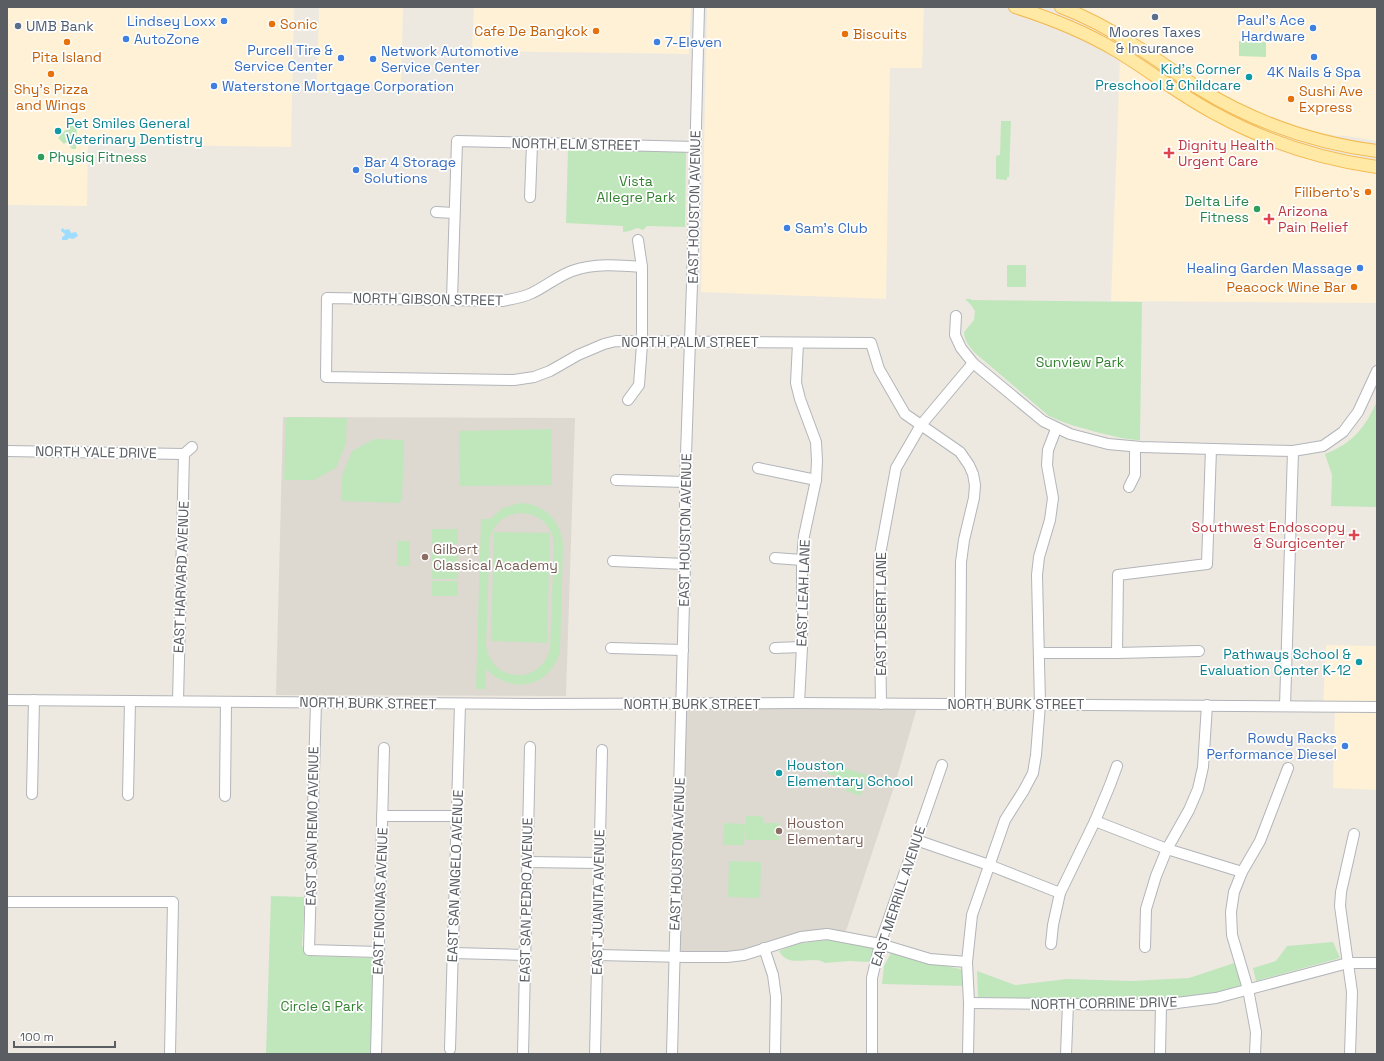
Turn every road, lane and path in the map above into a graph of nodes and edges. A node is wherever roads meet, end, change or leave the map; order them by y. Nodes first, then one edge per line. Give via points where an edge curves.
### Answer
1 (699, 7) edge
2 (1015, 7) edge
3 (1061, 7) edge
4 (532, 144) junction
5 (1337, 144) junction
6 (696, 147) junction
7 (1377, 151) edge
8 (1332, 159) junction
9 (1377, 167) edge
10 (530, 197) dead end
11 (436, 212) dead end
12 (454, 213) junction
13 (638, 240) dead end
14 (642, 266) junction
15 (452, 299) junction
16 (956, 316) dead end
17 (642, 341) junction
18 (690, 341) junction
19 (798, 343) junction
20 (973, 363) junction
21 (1377, 371) edge
22 (326, 376) joint
23 (628, 400) dead end
24 (921, 424) junction
25 (1056, 429) junction
26 (192, 447) dead end
27 (1135, 447) junction
28 (1210, 449) junction
29 (1293, 450) junction
30 (7, 451) edge
31 (184, 454) junction
32 (758, 468) dead end
33 (616, 480) dead end
34 (816, 480) junction
35 (685, 482) junction
36 (1129, 487) dead end
37 (775, 558) dead end
38 (802, 560) junction
39 (613, 561) dead end
40 (685, 564) junction
41 (611, 648) dead end
42 (775, 648) dead end
43 (802, 648) junction
44 (683, 650) junction
45 (1199, 651) dead end
46 (1039, 653) junction
47 (1117, 653) junction
48 (7, 700) edge
49 (34, 700) junction
50 (130, 701) junction
51 (178, 701) junction
52 (226, 702) junction
53 (316, 702) junction
54 (799, 703) junction
55 (460, 704) junction
56 (682, 704) junction
57 (881, 704) junction
58 (960, 704) junction
59 (1040, 704) junction
60 (1207, 705) junction
61 (1285, 706) junction
62 (1377, 707) edge
63 (530, 747) dead end
64 (384, 748) dead end
65 (602, 750) dead end
66 (942, 765) dead end
67 (1117, 766) dead end
68 (1288, 768) dead end
69 (32, 794) dead end
70 (128, 795) dead end
71 (225, 796) dead end
72 (382, 816) junction
73 (457, 816) junction
74 (1095, 821) junction
75 (1354, 834) dead end
76 (916, 840) junction
77 (1167, 849) junction
78 (527, 862) junction
79 (599, 863) junction
80 (989, 865) junction
81 (1242, 872) junction
82 (1060, 893) junction
83 (7, 902) edge
84 (880, 944) junction
85 (1051, 944) dead end
86 (1145, 946) dead end
87 (764, 948) junction
88 (379, 952) junction
89 (453, 953) junction
90 (525, 955) junction
91 (598, 955) junction
92 (674, 956) junction
93 (967, 962) junction
94 (1377, 962) edge
95 (1348, 963) junction
96 (1248, 989) junction
97 (969, 1003) junction
98 (1068, 1004) junction
99 (1161, 1005) junction
100 (450, 1049) dead end
101 (170, 1054) edge
102 (376, 1054) edge
103 (523, 1054) edge
104 (595, 1054) edge
105 (672, 1054) edge
106 (775, 1054) edge
107 (872, 1054) edge
108 (968, 1054) edge
109 (1066, 1054) edge
110 (1160, 1054) edge
111 (1255, 1054) edge
112 (1350, 1054) edge

1 - 6 street, EAST HOUSTON AVENUE
2 - 8 main road via 1086,34 1236,125 1278,143
3 - 5 main road via 1135,45 1200,89 1231,106 1279,127
4 - 6 street, NORTH ELM STREET
4 - 10 street
4 - 12 street, NORTH ELM STREET via 457,141
5 - 7 main road
5 - 8 main road
6 - 18 street, EAST HOUSTON AVENUE
8 - 9 main road
11 - 12 street
12 - 15 street
13 - 14 street
14 - 15 street, NORTH GIBSON STREET via 594,266 572,271 532,293 502,301
14 - 17 street
15 - 22 street, NORTH GIBSON STREET via 327,298
16 - 20 street via 955,335
17 - 18 street, NORTH PALM STREET
17 - 22 street, NORTH PALM STREET via 616,341 604,344 550,372 514,380
17 - 23 street via 639,385
18 - 19 street, NORTH PALM STREET
18 - 35 street, EAST HOUSTON AVENUE
19 - 24 street, NORTH PALM STREET via 871,343 879,369 905,414
19 - 34 street, EAST LEAH LANE via 796,383 816,442
20 - 24 street, EAST DESERT LANE
20 - 25 street
21 - 29 street via 1358,412 1343,432 1322,446
24 - 57 street, EAST DESERT LANE via 896,468 880,549
24 - 58 street via 960,452 973,474 974,498 961,562
25 - 27 street via 1108,444
25 - 46 street via 1048,450 1047,465 1053,498 1037,575
26 - 31 street
27 - 28 street
27 - 36 street via 1134,476
28 - 29 street
28 - 47 street via 1207,564 1118,575
29 - 61 street
30 - 31 street, NORTH YALE DRIVE
31 - 51 street, EAST HARVARD AVENUE
32 - 34 street
33 - 35 street
34 - 38 street, EAST LEAH LANE via 804,536
35 - 40 street, EAST HOUSTON AVENUE
37 - 38 street
38 - 43 street, EAST LEAH LANE
39 - 40 street
40 - 44 street, EAST HOUSTON AVENUE
41 - 44 street
42 - 43 street
43 - 54 street, EAST LEAH LANE
44 - 56 street, EAST HOUSTON AVENUE
45 - 47 street
46 - 47 street
46 - 59 street
48 - 49 street, NORTH BURK STREET
49 - 50 street, NORTH BURK STREET
49 - 69 street
50 - 51 street, NORTH BURK STREET
50 - 70 street
51 - 52 street, NORTH BURK STREET
52 - 53 street, NORTH BURK STREET
52 - 71 street
53 - 55 street, NORTH BURK STREET
53 - 88 street, EAST SAN REMO AVENUE via 309,950
54 - 56 street, NORTH BURK STREET
54 - 57 street, NORTH BURK STREET
55 - 56 street, NORTH BURK STREET
55 - 73 street, EAST SAN ANGELO AVENUE
56 - 92 street, EAST HOUSTON AVENUE
57 - 58 street, NORTH BURK STREET
58 - 59 street, NORTH BURK STREET
59 - 60 street, NORTH BURK STREET
59 - 80 street via 1033,773 1004,820
60 - 61 street, NORTH BURK STREET
60 - 77 street via 1203,767 1198,789
61 - 62 street, NORTH BURK STREET
63 - 78 street, EAST SAN PEDRO AVENUE
64 - 72 street, EAST ENCINAS AVENUE
65 - 79 street, EAST JUANITA AVENUE
66 - 76 street, EAST MERRILL AVENUE
67 - 74 street
68 - 81 street via 1260,841
72 - 73 street
72 - 88 street, EAST ENCINAS AVENUE
73 - 89 street, EAST SAN ANGELO AVENUE
74 - 77 street
74 - 82 street
75 - 95 street via 1340,906
76 - 80 street
76 - 84 street, EAST MERRILL AVENUE
77 - 81 street
77 - 86 street via 1146,909
78 - 79 street
78 - 90 street, EAST SAN PEDRO AVENUE
79 - 91 street, EAST JUANITA AVENUE
80 - 82 street
80 - 93 street via 972,915
81 - 96 street via 1234,892 1231,912 1232,935
82 - 85 street
83 - 101 street via 173,902
84 - 87 street via 827,934 801,937
84 - 93 street via 930,959
84 - 107 street, EAST MERRILL AVENUE via 872,978
87 - 92 street via 744,955 727,957
87 - 106 street via 773,975 776,997
88 - 102 street, EAST ENCINAS AVENUE
89 - 90 street
89 - 100 street, EAST SAN ANGELO AVENUE
90 - 103 street, EAST SAN PEDRO AVENUE
91 - 92 street
91 - 104 street, EAST JUANITA AVENUE
92 - 105 street, EAST HOUSTON AVENUE
93 - 97 street
94 - 95 street, NORTH CORRINE DRIVE
95 - 96 street, NORTH CORRINE DRIVE
95 - 112 street via 1352,998
96 - 99 street, NORTH CORRINE DRIVE via 1216,998
96 - 111 street via 1256,1032
97 - 98 street, NORTH CORRINE DRIVE
97 - 108 street
98 - 99 street, NORTH CORRINE DRIVE
98 - 109 street
99 - 110 street

